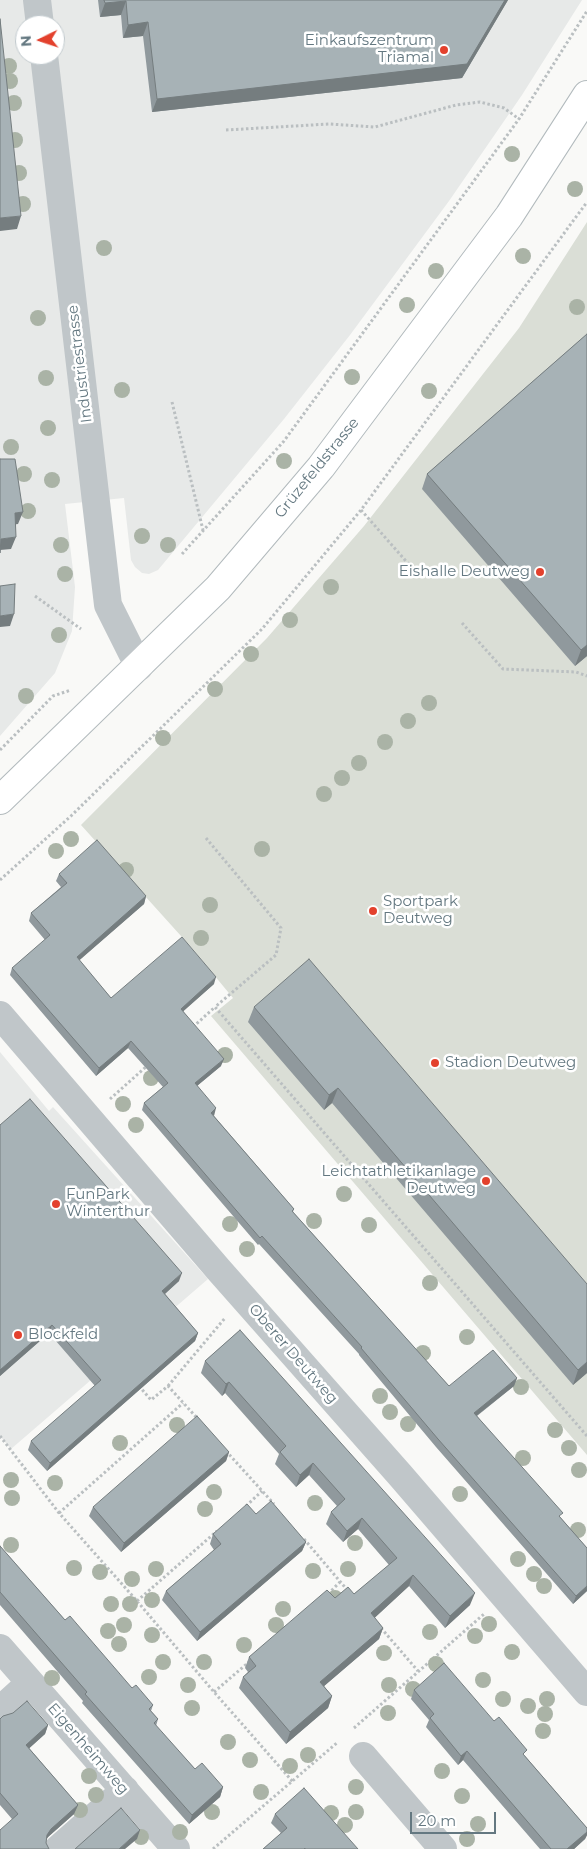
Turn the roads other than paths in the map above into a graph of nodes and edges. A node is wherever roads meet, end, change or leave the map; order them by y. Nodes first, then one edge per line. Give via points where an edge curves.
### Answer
1 (37, 0) edge
2 (39, 15) edge
3 (45, 65) edge
4 (587, 94) edge
5 (139, 667) junction
6 (0, 800) edge
7 (0, 1015) edge
8 (0, 1648) edge
9 (30, 1683) junction
10 (587, 1692) edge
11 (0, 1710) edge
12 (363, 1756) dead end
13 (125, 1790) junction
14 (58, 1849) edge
15 (176, 1849) edge
16 (443, 1849) edge

1 - 2 street
3 - 5 street, Industriestrasse via 108,606
4 - 5 main road, Grüzefeldstrasse via 508,216 321,467 218,588
5 - 6 main road, Grüzefeldstrasse
7 - 10 street, Oberer Deutweg
8 - 9 street, Eigenheimweg
9 - 11 street
9 - 13 street, Eigenheimweg
12 - 16 street
13 - 14 street
13 - 15 street, Eigenheimweg

